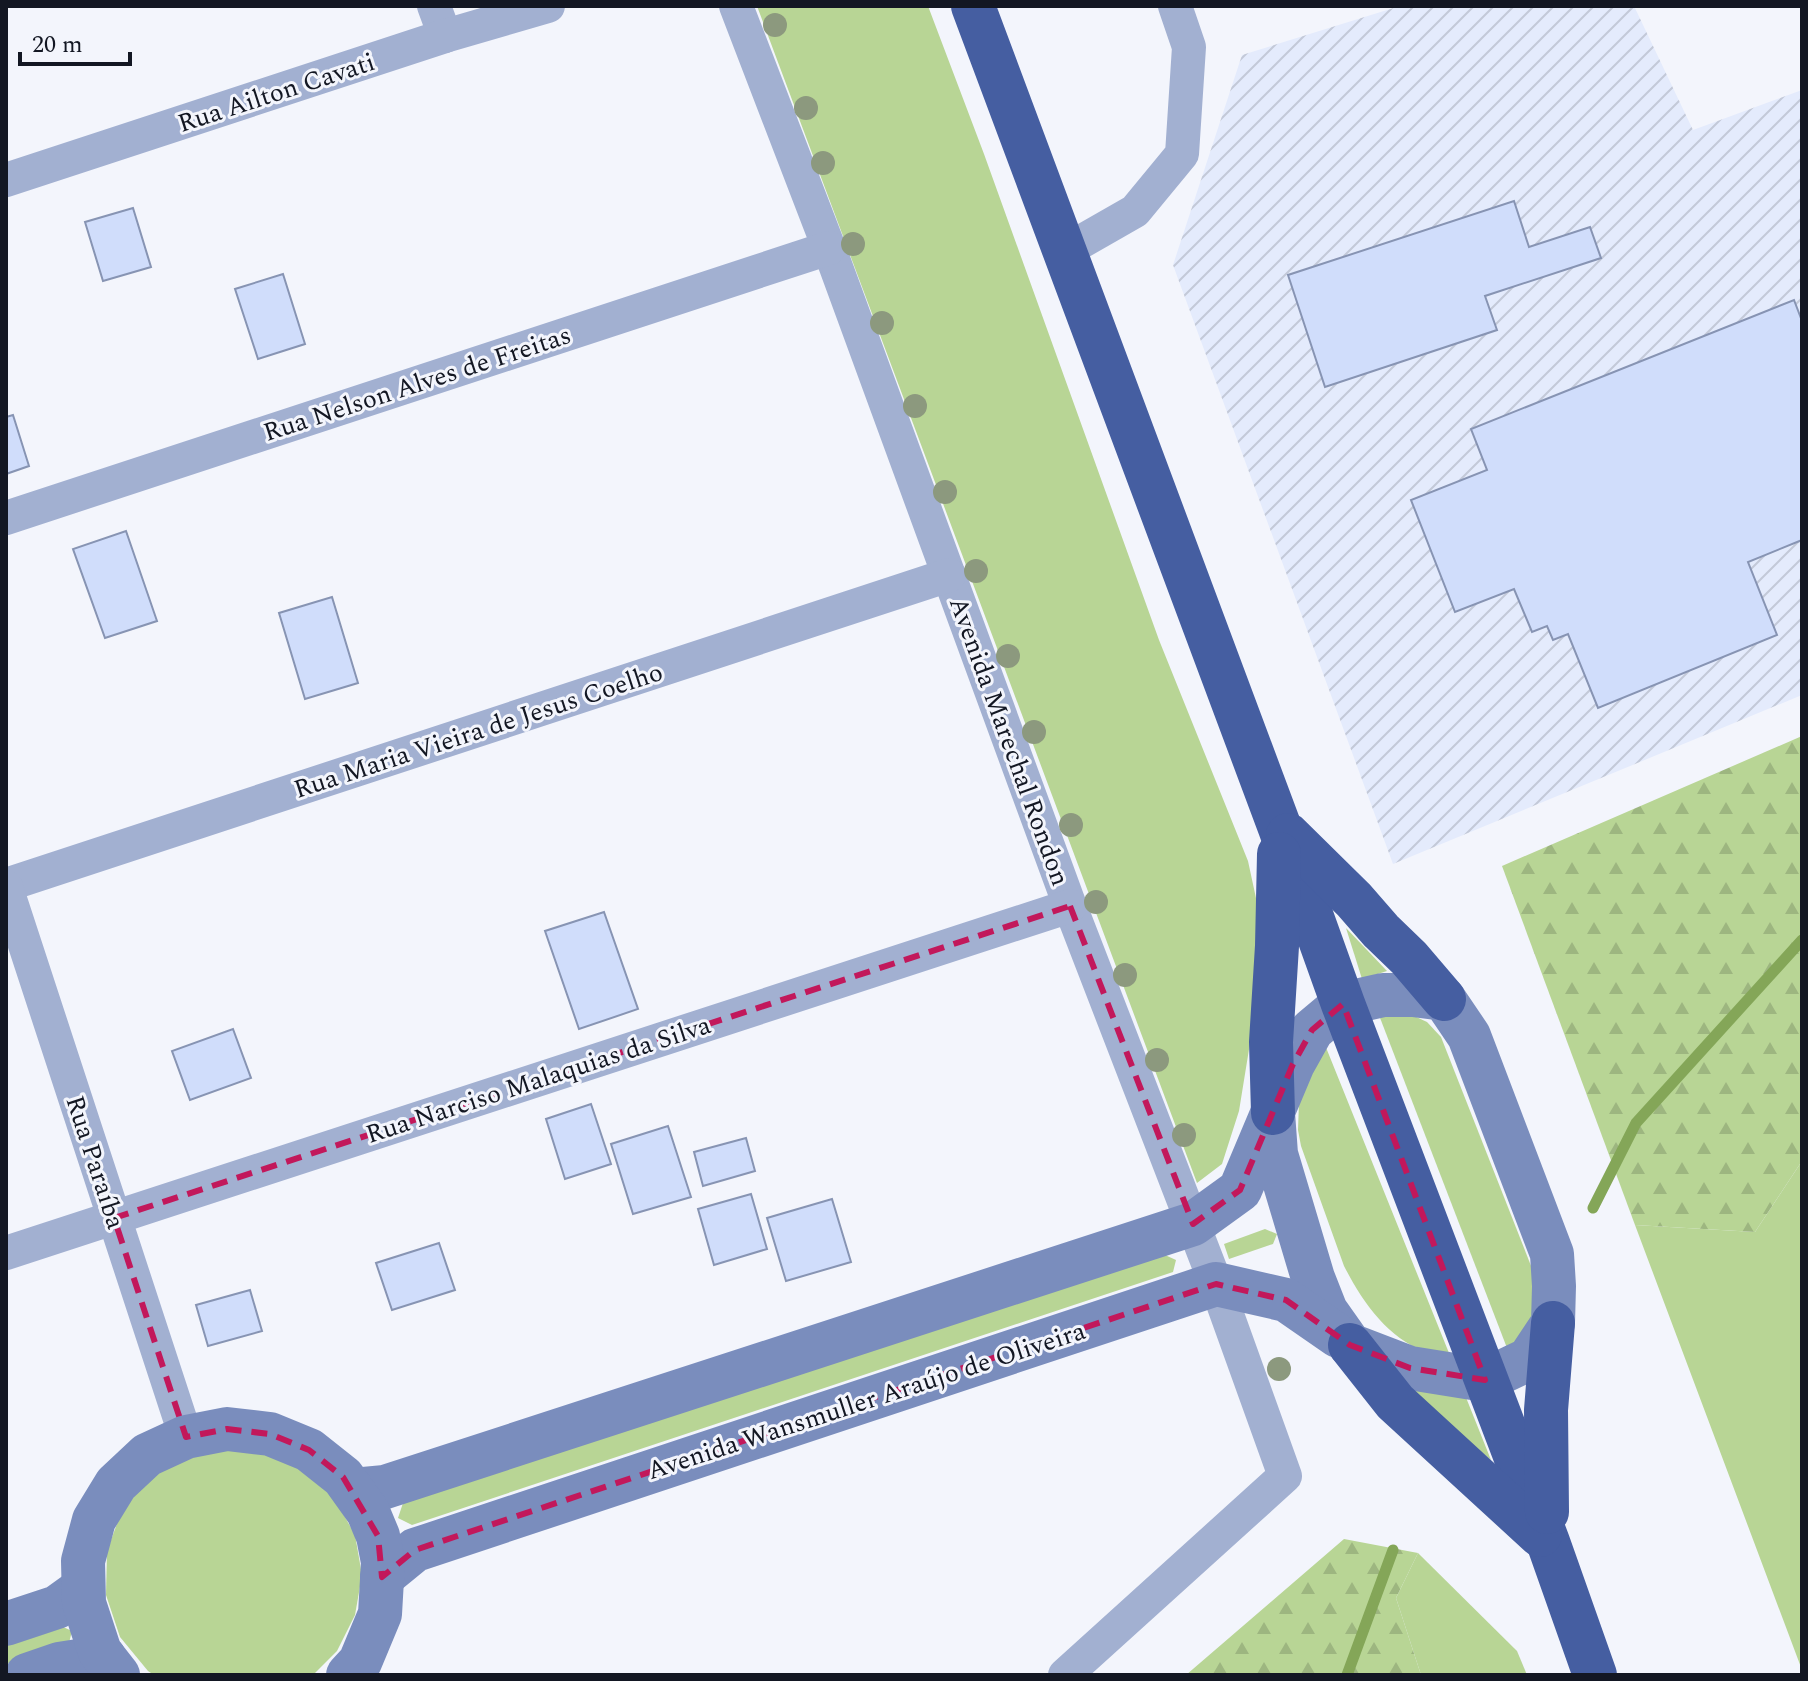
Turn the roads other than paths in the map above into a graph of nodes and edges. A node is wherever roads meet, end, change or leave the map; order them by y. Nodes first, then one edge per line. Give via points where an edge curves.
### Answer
1 (548, 6) edge
2 (736, 6) edge
3 (973, 6) edge
4 (1175, 6) edge
5 (440, 21) edge
6 (6, 180) edge
7 (829, 248) junction
8 (1065, 251) junction
9 (6, 518) edge
10 (949, 575) junction
11 (1280, 828) junction
12 (6, 886) edge
13 (1070, 906) junction
14 (1444, 999) junction
15 (1343, 1004) junction
16 (1273, 1113) junction
17 (114, 1218) junction
18 (1193, 1224) junction
19 (6, 1253) edge
20 (1216, 1284) junction
21 (1553, 1323) junction
22 (1350, 1345) junction
23 (1485, 1380) junction
24 (186, 1437) junction
25 (353, 1490) junction
26 (1548, 1542) junction
27 (382, 1577) junction
28 (82, 1589) junction
29 (6, 1624) edge
30 (111, 1666) edge
31 (27, 1675) edge
32 (348, 1675) edge
33 (1065, 1675) edge
34 (1595, 1675) edge

1 - 5 street, Rua Ailton Cavati
2 - 7 street, Avenida Marechal Rondon
3 - 8 highway
4 - 8 street via 1189,47 1182,154 1135,211
5 - 6 street, Rua Ailton Cavati
7 - 9 street, Rua Nelson Alves de Freitas
7 - 10 street, Avenida Marechal Rondon
8 - 11 highway
10 - 12 street, Rua Maria Vieira de Jesus Coelho
10 - 13 street, Avenida Marechal Rondon
11 - 14 highway
11 - 15 highway
11 - 16 highway
12 - 17 street, Rua Paraíba
13 - 17 street, Rua Narciso Malaquias da Silva
13 - 18 street, Avenida Marechal Rondon
14 - 15 street via 1383,995
14 - 21 street via 1469,1036 1552,1254
15 - 16 street via 1312,1030
15 - 23 highway
16 - 18 street via 1240,1190
16 - 22 street via 1276,1154 1313,1278 1326,1311
17 - 19 street, Rua Narciso Malaquias da Silva
17 - 24 street, Rua Paraíba
18 - 20 street, Avenida Marechal Rondon
18 - 25 street via 385,1487
20 - 22 street via 1286,1300
20 - 27 street, Avenida Wansmuller Araújo de Oliveira via 415,1550
20 - 33 street, Avenida Marechal Rondon via 1285,1476
21 - 23 street via 1529,1359
21 - 26 highway via 1546,1410
22 - 23 street via 1410,1368
22 - 26 highway via 1395,1402
23 - 26 highway
24 - 25 street via 227,1429 270,1434 309,1450
24 - 28 street via 147,1455 116,1484 94,1520
25 - 27 street via 378,1536
26 - 34 highway
27 - 32 street via 380,1614 360,1662
28 - 29 street via 57,1607
28 - 30 street
30 - 31 street via 59,1664

